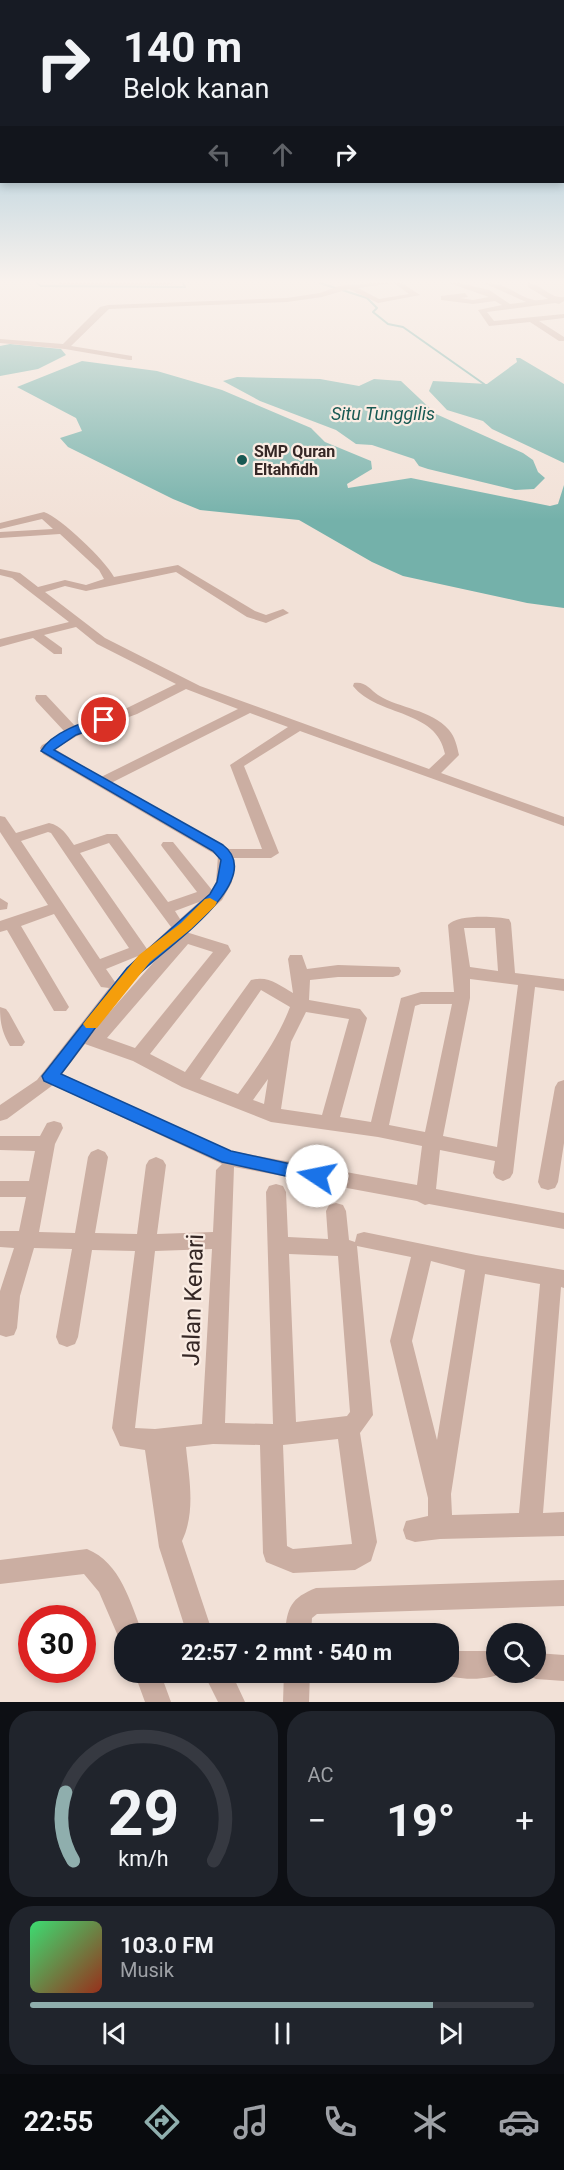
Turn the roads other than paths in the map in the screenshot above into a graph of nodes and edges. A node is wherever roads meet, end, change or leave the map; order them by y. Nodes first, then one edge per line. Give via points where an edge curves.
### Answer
1 (0, 526) edge
2 (65, 531) junction
3 (0, 535) edge
4 (0, 572) edge
5 (111, 581) junction
6 (36, 591) junction
7 (283, 613) dead end
8 (76, 623) junction
9 (35, 634) junction
10 (0, 644) edge
11 (58, 651) dead end
12 (186, 684) junction
13 (359, 686) dead end
14 (40, 698) dead end
15 (250, 708) junction
16 (298, 726) junction
17 (72, 733) junction
18 (432, 774) junction
19 (102, 782) junction
20 (0, 820) edge
21 (564, 822) edge
22 (12, 839) junction
23 (168, 845) dead end
24 (71, 851) junction
25 (226, 854) junction
26 (59, 907) junction
27 (165, 909) junction
28 (175, 923) dead end
29 (5, 925) edge
30 (296, 959) dead end
31 (97, 966) junction
32 (393, 971) dead end
33 (462, 972) junction
34 (300, 976) junction
35 (507, 978) junction
36 (526, 980) junction
37 (106, 983) dead end
38 (564, 985) edge
39 (462, 998) junction
40 (300, 1005) junction
41 (60, 1007) dead end
42 (0, 1013) edge
43 (89, 1038) junction
44 (284, 1038) junction
45 (16, 1042) dead end
46 (139, 1056) junction
47 (50, 1076) junction
48 (188, 1082) junction
49 (564, 1086) edge
50 (242, 1102) junction
51 (0, 1114) edge
52 (271, 1115) junction
53 (328, 1124) junction
54 (378, 1130) junction
55 (432, 1142) junction
56 (0, 1143) edge
57 (98, 1157) dead end
58 (156, 1165) dead end
59 (226, 1170) dead end
60 (554, 1170) edge
61 (0, 1189) edge
62 (38, 1189) junction
63 (276, 1192) dead end
64 (425, 1197) junction
65 (336, 1211) dead end
66 (564, 1221) edge
67 (0, 1239) edge
68 (27, 1239) junction
69 (221, 1240) junction
70 (364, 1240) dead end
71 (85, 1241) junction
72 (147, 1243) junction
73 (278, 1245) junction
74 (339, 1246) junction
75 (423, 1251) junction
76 (476, 1264) junction
77 (557, 1278) edge
78 (4, 1296) edge
79 (6, 1328) dead end
80 (67, 1337) dead end
81 (348, 1427) junction
82 (213, 1433) junction
83 (278, 1434) junction
84 (165, 1439) junction
85 (440, 1498) junction
86 (530, 1524) junction
87 (564, 1524) edge
88 (440, 1527) junction
89 (415, 1530) dead end
90 (0, 1572) edge
91 (564, 1593) edge
92 (125, 1623) edge
93 (196, 1623) edge
94 (298, 1623) edge
95 (459, 1664) edge
96 (486, 1664) edge
97 (546, 1667) edge
98 (564, 1668) edge
99 (151, 1683) edge
100 (222, 1683) edge
101 (297, 1683) edge
102 (158, 1702) edge
103 (232, 1702) edge
104 (296, 1702) edge

1 - 2 street via 40,514
2 - 3 street
2 - 5 street via 104,568
4 - 6 street via 16,575
5 - 6 street via 86,588 65,583
5 - 7 street via 178,568 251,614 266,619
6 - 8 street
8 - 9 street
8 - 12 street via 100,641
9 - 10 street
9 - 11 street
12 - 15 street
12 - 17 street via 132,711
13 - 18 street via 379,700 422,716 441,730 452,755
14 - 17 street
15 - 16 street
15 - 19 street
16 - 18 street
16 - 25 street via 237,765 271,853
17 - 19 street via 50,745 47,751
18 - 21 street
19 - 25 street
20 - 22 street
22 - 24 street via 53,827
22 - 26 street
23 - 27 street via 207,894
24 - 27 street via 112,837
24 - 31 street via 139,950
25 - 43 street via 224,882 216,896 186,926 144,958
26 - 29 street
26 - 31 street
27 - 28 street
29 - 41 street
30 - 34 street
31 - 37 street
32 - 34 street
33 - 35 street
33 - 35 street via 456,925 500,922 505,926
33 - 39 street
34 - 40 street
35 - 36 street
36 - 38 street
36 - 55 street via 504,1164
39 - 54 street via 407,1002
39 - 55 street
40 - 44 street
40 - 48 street via 262,983 257,984
40 - 53 street via 354,1013 358,1018
42 - 45 street
43 - 46 street
43 - 46 street via 185,937 222,949
43 - 47 street
44 - 50 street
44 - 52 street
46 - 48 street
47 - 51 street
47 - 64 street via 228,1158
48 - 50 street
49 - 60 street
50 - 52 street
52 - 53 street
53 - 54 street
54 - 55 street
55 - 64 street
56 - 62 street via 50,1136
57 - 71 street
58 - 72 street
59 - 69 street, Jalan Kenari
61 - 62 street
62 - 68 street
63 - 73 street
64 - 66 street
65 - 74 street
67 - 68 street
68 - 71 street
68 - 78 street
69 - 72 street
69 - 82 street, Jalan Kenari
70 - 75 street
71 - 72 street
71 - 80 street
72 - 84 street via 124,1432 128,1438
73 - 74 street
73 - 83 street
74 - 81 street via 348,1248 362,1415
75 - 76 street
75 - 85 street via 401,1341
76 - 77 street
76 - 85 street
77 - 86 street
78 - 79 street
81 - 83 street
81 - 83 street via 365,1542 356,1558 293,1560 275,1553
82 - 83 street
82 - 84 street
84 - 93 street via 171,1548
85 - 88 street
86 - 87 street
86 - 88 street
88 - 89 street
90 - 92 street via 87,1561 102,1574
91 - 94 street via 316,1601 299,1611
95 - 96 street
97 - 98 street
99 - 102 street
100 - 103 street
101 - 104 street

